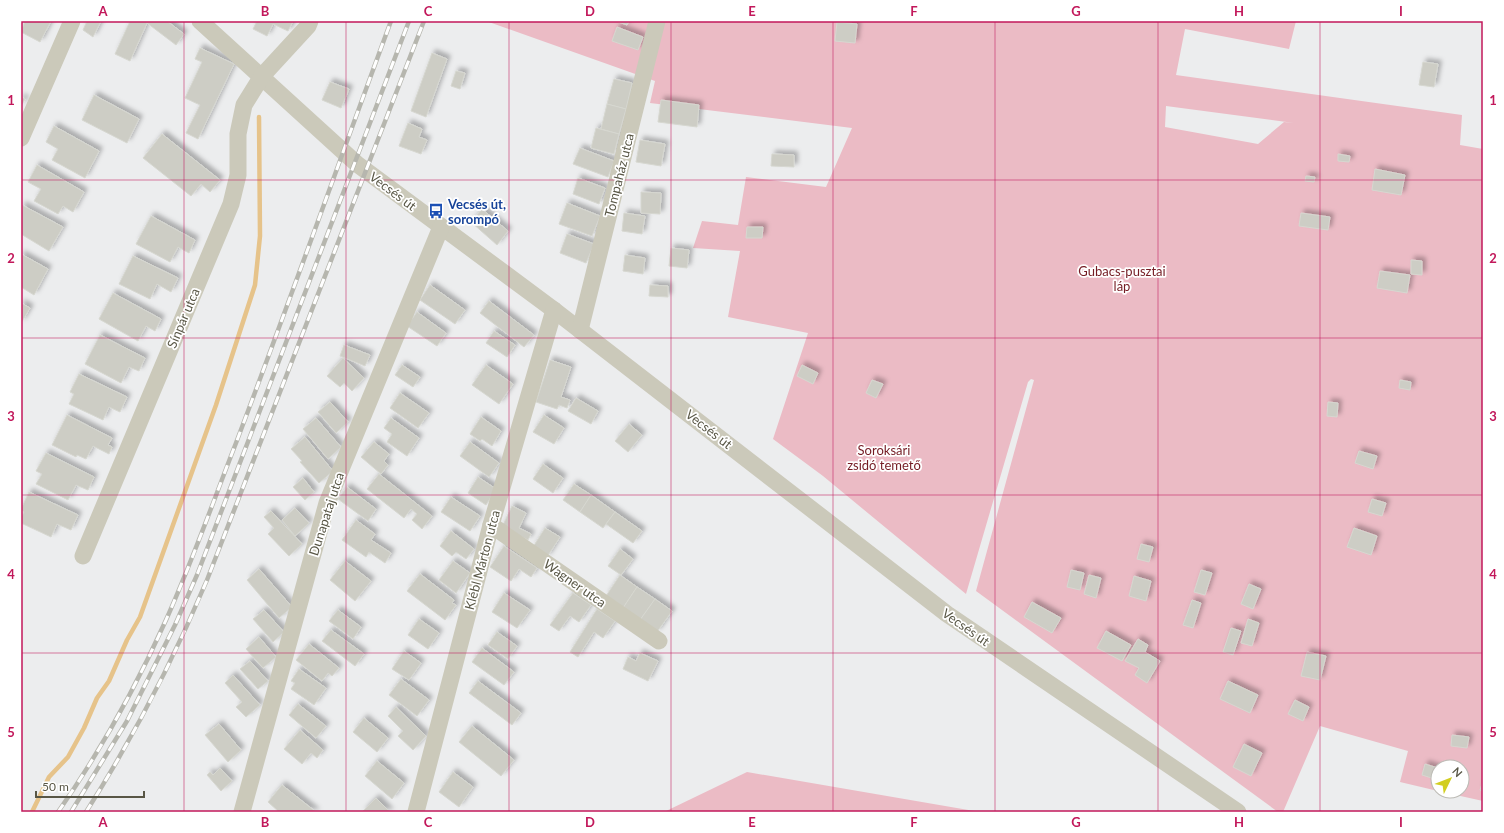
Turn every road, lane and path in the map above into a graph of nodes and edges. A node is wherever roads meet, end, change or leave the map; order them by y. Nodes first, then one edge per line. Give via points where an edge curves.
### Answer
1 (72, 21) edge
2 (200, 21) edge
3 (310, 21) edge
4 (657, 21) edge
5 (262, 76) junction
6 (21, 137) edge
7 (441, 227) junction
8 (554, 310) junction
9 (580, 330) junction
10 (491, 525) junction
11 (83, 556) dead end
12 (659, 641) dead end
13 (242, 812) edge
14 (416, 812) edge
15 (1238, 812) edge

1 - 6 street
2 - 5 street, Vecsés út
3 - 5 street, Sínpár utca
4 - 9 street, Tompaház utca
5 - 7 street, Vecsés út via 355,162
5 - 11 street, Sínpár utca via 244,105 238,134 238,175 231,204
7 - 8 street, Vecsés út
7 - 13 street, Dunapataj utca via 327,503
8 - 9 street, Vecsés út
8 - 10 street, Klébl Márton utca
9 - 15 street, Vecsés út via 948,614
10 - 12 street, Wagner utca
10 - 14 street, Klébl Márton utca

